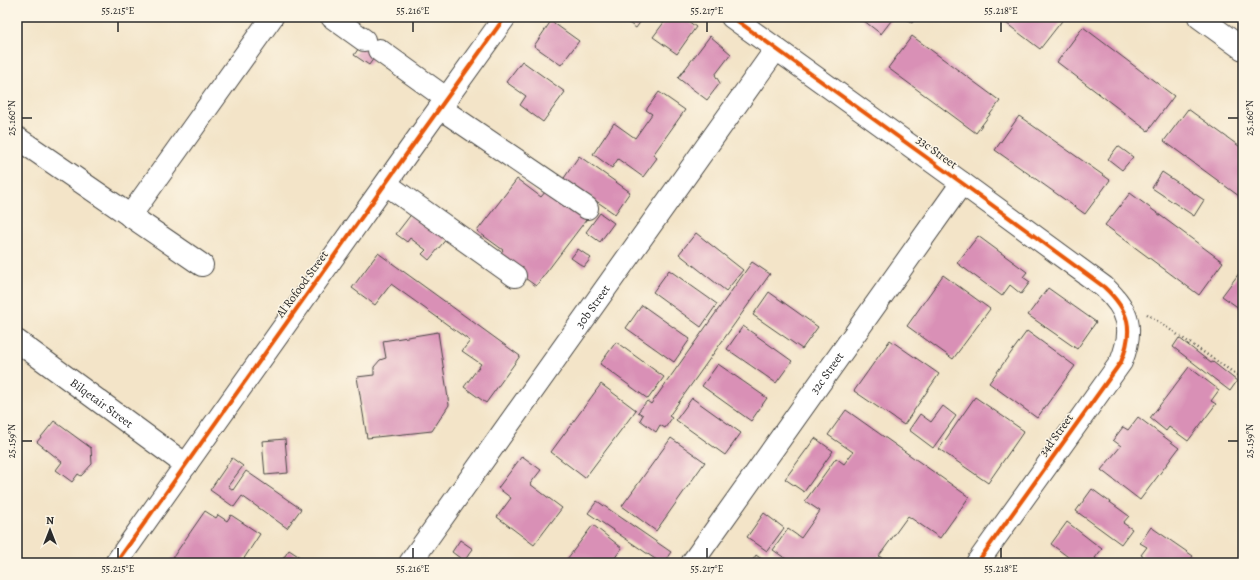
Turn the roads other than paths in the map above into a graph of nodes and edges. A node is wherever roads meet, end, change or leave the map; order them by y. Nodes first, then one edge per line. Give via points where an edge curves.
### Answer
1 (272, 17) edge
2 (332, 17) edge
3 (505, 17) edge
4 (732, 17) edge
5 (1199, 17) edge
6 (776, 49) junction
7 (1243, 49) edge
8 (444, 103) junction
9 (17, 138) edge
10 (962, 183) junction
11 (386, 184) junction
12 (587, 208) dead end
13 (130, 216) junction
14 (202, 265) dead end
15 (514, 276) dead end
16 (1124, 311) joint
17 (17, 341) edge
18 (186, 465) junction
19 (116, 563) edge
20 (410, 563) edge
21 (692, 563) edge
22 (977, 563) edge

1 - 13 street
2 - 8 street via 372,45
3 - 8 street, Al Rofood Street
4 - 6 street, 33c Street
5 - 7 street
6 - 10 street, 33c Street
6 - 20 street, 30b Street
8 - 11 street, Al Rofood Street
8 - 12 street
9 - 13 street
10 - 16 street, 33c Street via 1104,287 1115,297
10 - 21 street, 32c Street
11 - 15 street
11 - 18 street, Al Rofood Street
13 - 14 street
16 - 22 street, 34d Street via 1128,328 1127,346 1121,362
17 - 18 street, Bilqetair Street
18 - 19 street, Al Rofood Street

